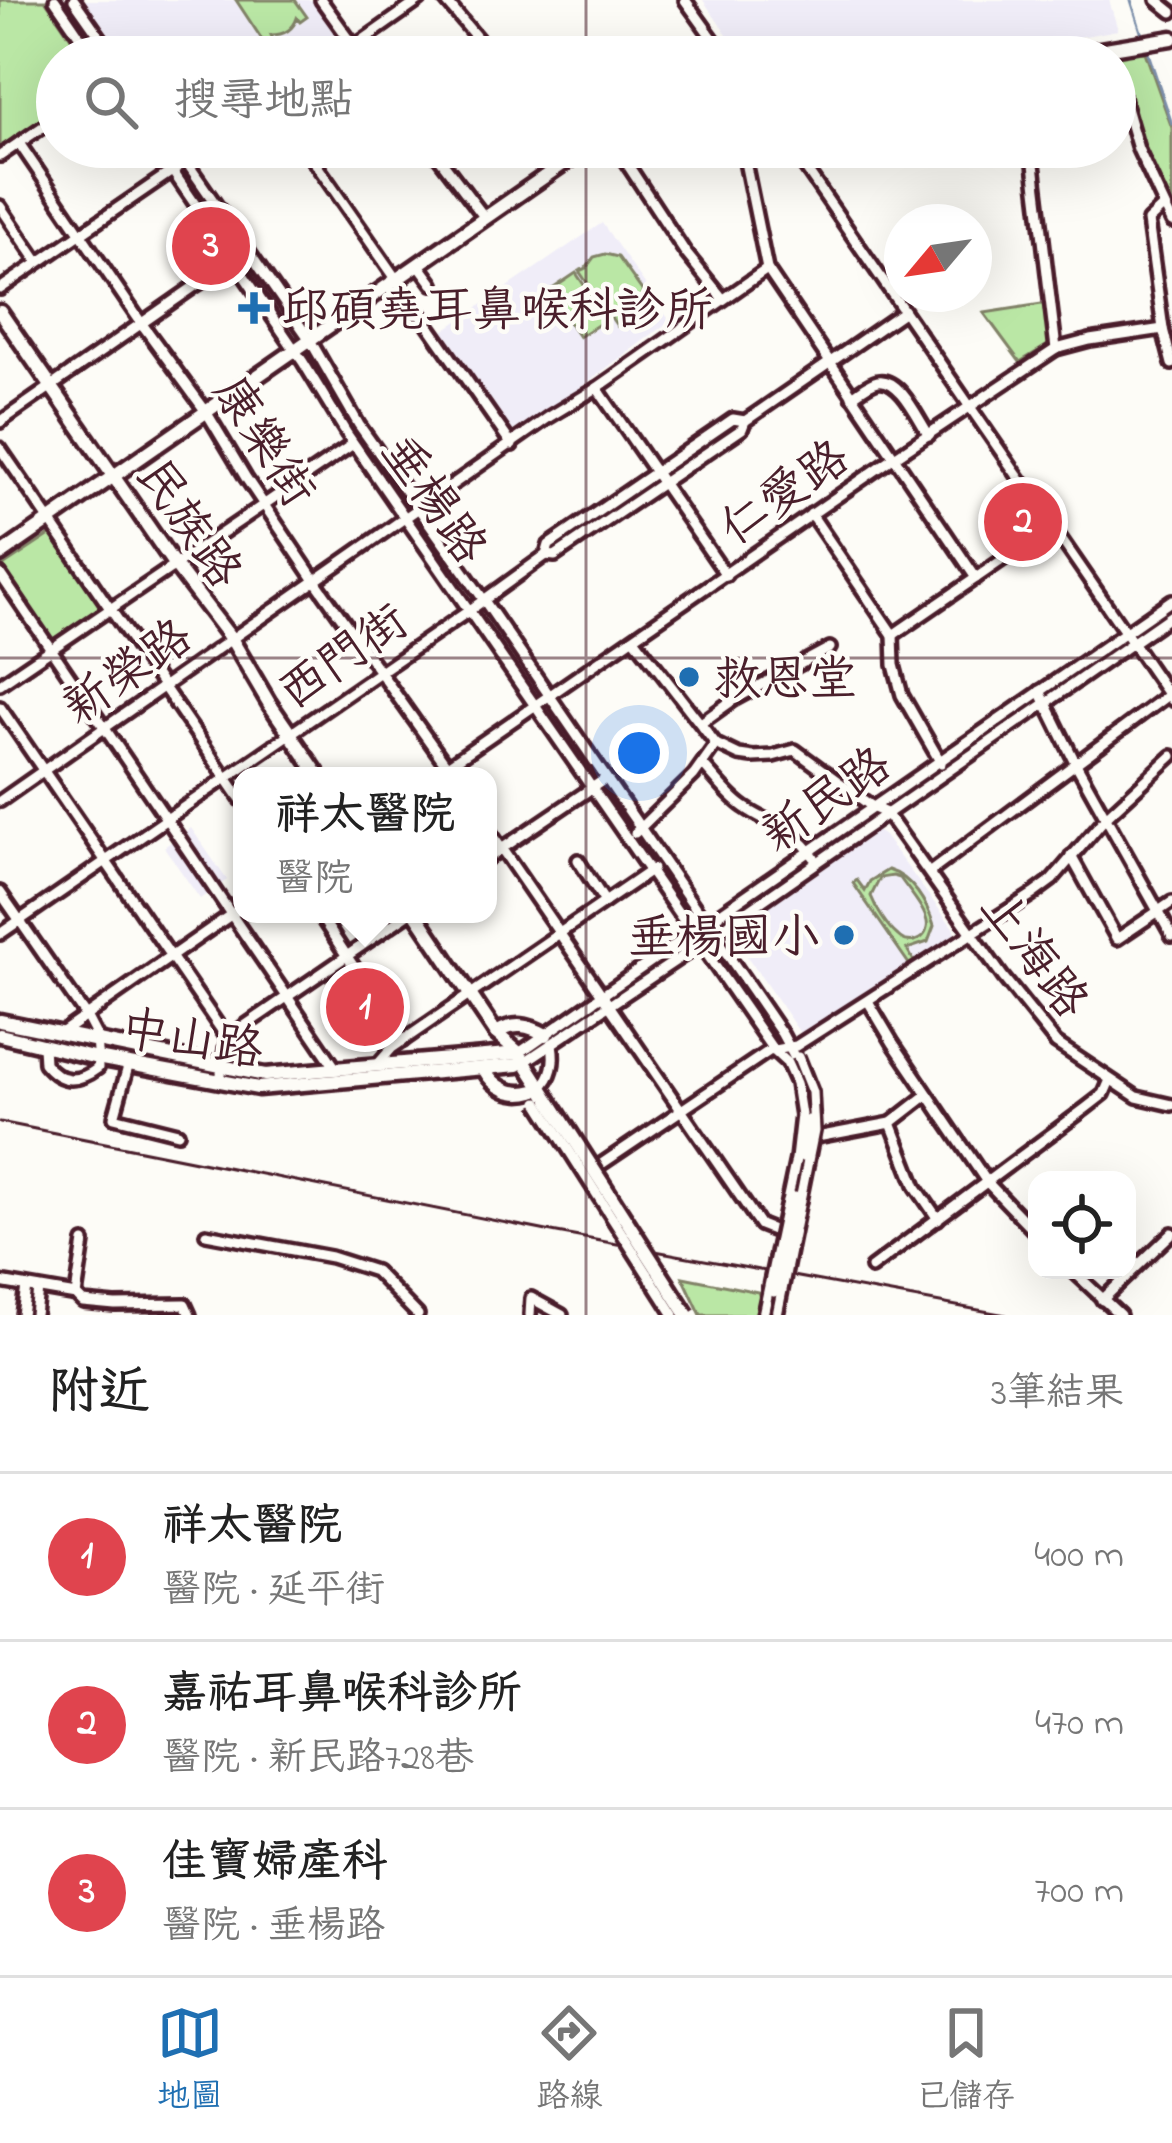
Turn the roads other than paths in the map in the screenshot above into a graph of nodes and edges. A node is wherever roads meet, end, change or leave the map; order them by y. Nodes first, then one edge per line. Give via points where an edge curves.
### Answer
1 (56, 0) edge
2 (74, 0) edge
3 (321, 0) edge
4 (420, 0) edge
5 (445, 0) edge
6 (685, 0) edge
7 (1157, 0) edge
8 (1172, 12) edge
9 (80, 36) edge
10 (99, 36) edge
11 (347, 36) edge
12 (368, 36) edge
13 (475, 36) edge
14 (711, 36) edge
15 (1172, 38) edge
16 (1136, 44) edge
17 (36, 131) edge
18 (19, 143) junction
19 (1136, 143) edge
20 (0, 156) edge
21 (170, 168) edge
22 (177, 168) edge
23 (190, 168) edge
24 (318, 168) edge
25 (447, 168) edge
26 (555, 168) edge
27 (630, 168) edge
28 (746, 168) edge
29 (805, 168) edge
30 (1034, 168) edge
31 (172, 171) junction
32 (0, 206) edge
33 (1164, 206) junction
34 (485, 218) junction
35 (1172, 222) edge
36 (80, 233) junction
37 (249, 253) junction
38 (38, 262) junction
39 (235, 262) junction
40 (419, 265) junction
41 (767, 269) junction
42 (396, 282) junction
43 (434, 284) dead end
44 (884, 284) edge
45 (0, 289) edge
46 (723, 299) junction
47 (903, 312) joint
48 (0, 313) edge
49 (142, 324) junction
50 (1163, 329) junction
51 (310, 340) junction
52 (1056, 349) junction
53 (296, 350) junction
54 (831, 362) junction
55 (1172, 364) edge
56 (52, 386) junction
57 (597, 388) junction
58 (852, 396) junction
59 (970, 406) junction
60 (207, 413) junction
61 (0, 422) edge
62 (929, 435) junction
63 (353, 443) junction
64 (512, 445) junction
65 (0, 448) edge
66 (896, 456) junction
67 (113, 476) junction
68 (658, 478) junction
69 (263, 503) junction
70 (420, 509) junction
71 (811, 514) junction
72 (50, 519) junction
73 (406, 519) junction
74 (1053, 525) junction
75 (0, 555) edge
76 (174, 564) junction
77 (0, 574) edge
78 (726, 574) junction
79 (976, 578) junction
80 (316, 582) junction
81 (483, 599) junction
82 (1172, 600) edge
83 (112, 608) junction
84 (470, 610) junction
85 (1172, 615) edge
86 (892, 635) junction
87 (634, 638) junction
88 (1129, 638) junction
89 (232, 640) junction
90 (830, 649) dead end
91 (51, 650) junction
92 (380, 671) junction
93 (0, 684) edge
94 (164, 688) junction
95 (1040, 691) junction
96 (550, 697) junction
97 (1170, 698) edge
98 (1046, 704) junction
99 (0, 707) edge
100 (535, 707) junction
101 (701, 723) junction
102 (104, 728) junction
103 (291, 735) junction
104 (716, 744) junction
105 (1172, 756) edge
106 (940, 761) junction
107 (1076, 764) junction
108 (703, 765) junction
109 (243, 767) edge
110 (313, 767) edge
111 (448, 767) edge
112 (456, 767) edge
113 (44, 771) junction
114 (947, 772) junction
115 (233, 773) edge
116 (226, 778) junction
117 (605, 779) junction
118 (233, 788) edge
119 (591, 789) junction
120 (0, 801) edge
121 (874, 808) junction
122 (886, 812) junction
123 (1107, 816) junction
124 (165, 820) junction
125 (639, 829) junction
126 (626, 839) junction
127 (497, 843) edge
128 (501, 849) junction
129 (497, 852) edge
130 (1071, 856) junction
131 (814, 857) junction
132 (578, 860) dead end
133 (106, 861) junction
134 (663, 863) junction
135 (649, 872) junction
136 (930, 872) junction
137 (0, 892) edge
138 (605, 902) junction
139 (1172, 902) edge
140 (1158, 910) junction
141 (231, 914) junction
142 (233, 917) edge
143 (20, 921) junction
144 (237, 923) edge
145 (325, 923) edge
146 (398, 923) edge
147 (419, 923) edge
148 (709, 930) junction
149 (560, 933) junction
150 (974, 933) junction
151 (0, 934) edge
152 (1172, 935) edge
153 (696, 940) junction
154 (347, 955) junction
155 (171, 956) junction
156 (471, 994) junction
157 (287, 998) junction
158 (606, 1000) junction
159 (868, 1001) junction
160 (86, 1016) junction
161 (0, 1022) edge
162 (496, 1033) junction
163 (60, 1034) junction
164 (0, 1035) edge
165 (227, 1038) junction
166 (549, 1039) junction
167 (403, 1041) junction
168 (96, 1042) junction
169 (43, 1046) junction
170 (774, 1051) junction
171 (98, 1058) junction
172 (518, 1059) junction
173 (791, 1059) junction
174 (482, 1063) junction
175 (129, 1064) junction
176 (377, 1071) junction
177 (222, 1073) junction
178 (337, 1075) junction
179 (1109, 1080) junction
180 (928, 1095) junction
181 (542, 1096) junction
182 (1172, 1105) edge
183 (682, 1109) junction
184 (891, 1123) junction
185 (178, 1133) dead end
186 (817, 1137) dead end
187 (600, 1165) dead end
188 (987, 1182) junction
189 (938, 1219) junction
190 (1028, 1225) edge
191 (1172, 1232) edge
192 (206, 1234) dead end
193 (794, 1239) dead end
194 (84, 1242) dead end
195 (871, 1268) dead end
196 (1081, 1279) edge
197 (0, 1282) edge
198 (32, 1288) junction
199 (76, 1295) junction
200 (1102, 1300) junction
201 (22, 1315) edge
202 (35, 1315) edge
203 (190, 1315) edge
204 (418, 1315) edge
205 (530, 1315) edge
206 (562, 1315) edge
207 (683, 1315) edge
208 (767, 1315) edge
209 (1120, 1315) edge

1 - 9 street
2 - 10 street
3 - 11 street
4 - 12 street
5 - 13 street
6 - 14 street
7 - 8 street
15 - 16 main road
17 - 18 street
18 - 20 street
18 - 36 street, 康樂街
19 - 33 street
21 - 31 street, 垂楊路
22 - 31 street
23 - 37 street, 垂楊路
24 - 42 street
25 - 34 street
26 - 34 main road
27 - 46 street
28 - 41 street
29 - 44 street
30 - 52 street
31 - 36 street
31 - 39 street, 垂楊路
32 - 38 street
33 - 35 street
33 - 50 street via 1148,220
34 - 40 main road
36 - 38 street
36 - 49 street, 康樂街
37 - 39 street
37 - 51 street, 垂楊路
38 - 45 street
39 - 49 street
39 - 53 street, 垂楊路
40 - 42 main road
40 - 43 street
41 - 46 street, 新榮路
41 - 54 street
42 - 51 main road
42 - 64 street
46 - 57 street, 新榮路
47 - 54 street, 西門街
47 - 59 street
48 - 56 main road, 民族路
49 - 56 street
49 - 60 street, 康樂街
50 - 52 street, 仁愛路
50 - 55 street
51 - 53 main road
51 - 70 street, 垂楊路
52 - 59 street, 仁愛路
53 - 60 main road
53 - 63 street, 垂楊路
54 - 58 street
54 - 68 street, 西門街 via 745,421 733,419
56 - 61 street
56 - 67 main road, 民族路
57 - 64 street, 新榮路
57 - 68 street
58 - 62 street via 889,382
58 - 66 street
59 - 62 street, 仁愛路
59 - 74 street
60 - 67 main road
60 - 69 street, 康樂街
62 - 66 street, 仁愛路
63 - 69 street
63 - 73 street, 垂楊路
64 - 70 street, 新榮路
65 - 72 street
66 - 71 street, 仁愛路
66 - 79 street
67 - 72 main road
67 - 76 main road, 民族路
68 - 78 street
68 - 81 street, 西門街
69 - 76 street
69 - 80 street, 康樂街
70 - 73 street, 新榮路
70 - 81 street, 垂楊路
71 - 78 street, 仁愛路
71 - 86 street
72 - 75 main road
72 - 83 street
73 - 80 street, 新榮路
73 - 84 street, 垂楊路
74 - 79 street
74 - 88 street
76 - 83 street
76 - 89 main road, 民族路
77 - 91 street
78 - 87 street, 仁愛路
79 - 86 street
80 - 89 street, 新榮路
80 - 92 street, 康樂街
81 - 84 street, 西門街
81 - 96 street, 垂楊路
82 - 88 street, 新民路
83 - 91 street
83 - 94 street
84 - 92 street, 西門街
84 - 100 street, 垂楊路
85 - 88 street, 新民路
86 - 106 street via 902,695
87 - 96 street, 仁愛路
87 - 101 street
88 - 95 street, 新民路
88 - 97 street
88 - 98 street, 新民路
89 - 94 street, 新榮路
89 - 103 main road, 民族路
90 - 101 street
91 - 93 street
91 - 102 street
92 - 103 street, 西門街
92 - 111 street, 康樂街
94 - 102 street, 新榮路
94 - 116 street
95 - 98 street
95 - 106 street, 新民路
96 - 100 street, 仁愛路
96 - 117 street, 垂楊路
97 - 107 street
98 - 107 street
98 - 114 street, 新民路
99 - 113 street
100 - 112 street, 仁愛路
100 - 119 street, 垂楊路
101 - 104 street
102 - 113 street, 新榮路
102 - 124 street
103 - 109 street, 西門街
103 - 110 main road, 民族路
104 - 108 street
104 - 121 street via 754,757 796,750
105 - 123 street
106 - 114 street
106 - 121 street, 新民路
107 - 123 street
107 - 136 street
108 - 125 street
108 - 131 street via 742,807 790,831
113 - 120 street, 新榮路
113 - 133 street
114 - 122 street, 新民路
115 - 116 street, 西門街
116 - 118 street
116 - 124 street, 西門街
117 - 119 street
117 - 125 street, 垂楊路
119 - 126 street, 垂楊路
119 - 128 street
121 - 122 street
121 - 131 street, 新民路
122 - 131 street, 新民路
122 - 136 street, 上海路
123 - 130 street
123 - 140 street
124 - 133 street, 西門街
124 - 141 street
125 - 126 street
125 - 134 street, 垂楊路
126 - 135 street, 垂楊路
127 - 128 street
128 - 129 street
128 - 149 street
130 - 140 street via 1117,939
130 - 150 street via 1052,880
131 - 148 street, 新民路
132 - 138 street
133 - 143 street, 西門街
133 - 155 street
134 - 135 street
134 - 148 street, 垂楊路
135 - 138 street
135 - 153 street, 垂楊路
136 - 150 street, 上海路
137 - 143 street
138 - 149 street
139 - 140 street
140 - 152 street
141 - 142 street
141 - 155 street
143 - 151 street, 西門街
143 - 160 street
144 - 157 street
145 - 154 street
146 - 154 street
147 - 156 main road
148 - 153 street, 新民路
148 - 173 street, 垂楊路
149 - 156 street
149 - 158 street
150 - 159 street
150 - 179 street, 上海路 via 1056,1043
153 - 158 street, 新民路
153 - 170 street, 垂楊路
154 - 157 street
154 - 167 street
155 - 160 street
155 - 165 street
156 - 162 main road
156 - 167 street
157 - 165 street
157 - 178 street
158 - 166 street, 新民路
158 - 183 street
159 - 173 street via 796,1046
159 - 180 street
160 - 163 street
160 - 168 street
161 - 163 main road, 中山路
162 - 166 main road via 526,1026
162 - 172 main road
162 - 174 main road
163 - 168 main road, 中山路
164 - 169 main road, 中山路
165 - 177 street
166 - 172 street, 新民路
166 - 181 street via 553,1068
167 - 176 street
168 - 171 street
168 - 177 main road, 中山路
169 - 171 main road, 中山路
169 - 171 street via 44,1063 68,1081 98,1068
170 - 173 street, 垂楊路
170 - 183 street
171 - 175 main road, 中山路
172 - 174 main road, 中山路
172 - 181 main road
173 - 208 street, bridge via 801,1115
174 - 176 main road, 中山路
174 - 181 main road via 506,1090
175 - 177 main road, 中山路
175 - 185 street via 114,1117
176 - 178 main road, 中山路
177 - 178 main road, 中山路 via 258,1088
179 - 182 street, 上海路
179 - 188 street via 1103,1094
180 - 184 street
180 - 188 street
181 - 207 main road, bridge
183 - 187 street
183 - 193 street via 760,1225
184 - 186 street
184 - 189 street
188 - 189 street
188 - 190 street
189 - 195 street
191 - 200 street
192 - 204 street via 375,1270
194 - 199 street
196 - 200 street
197 - 198 street
198 - 199 street
198 - 201 street
198 - 202 street
199 - 203 street via 115,1305 184,1304
200 - 209 street
205 - 206 street via 531,1298

